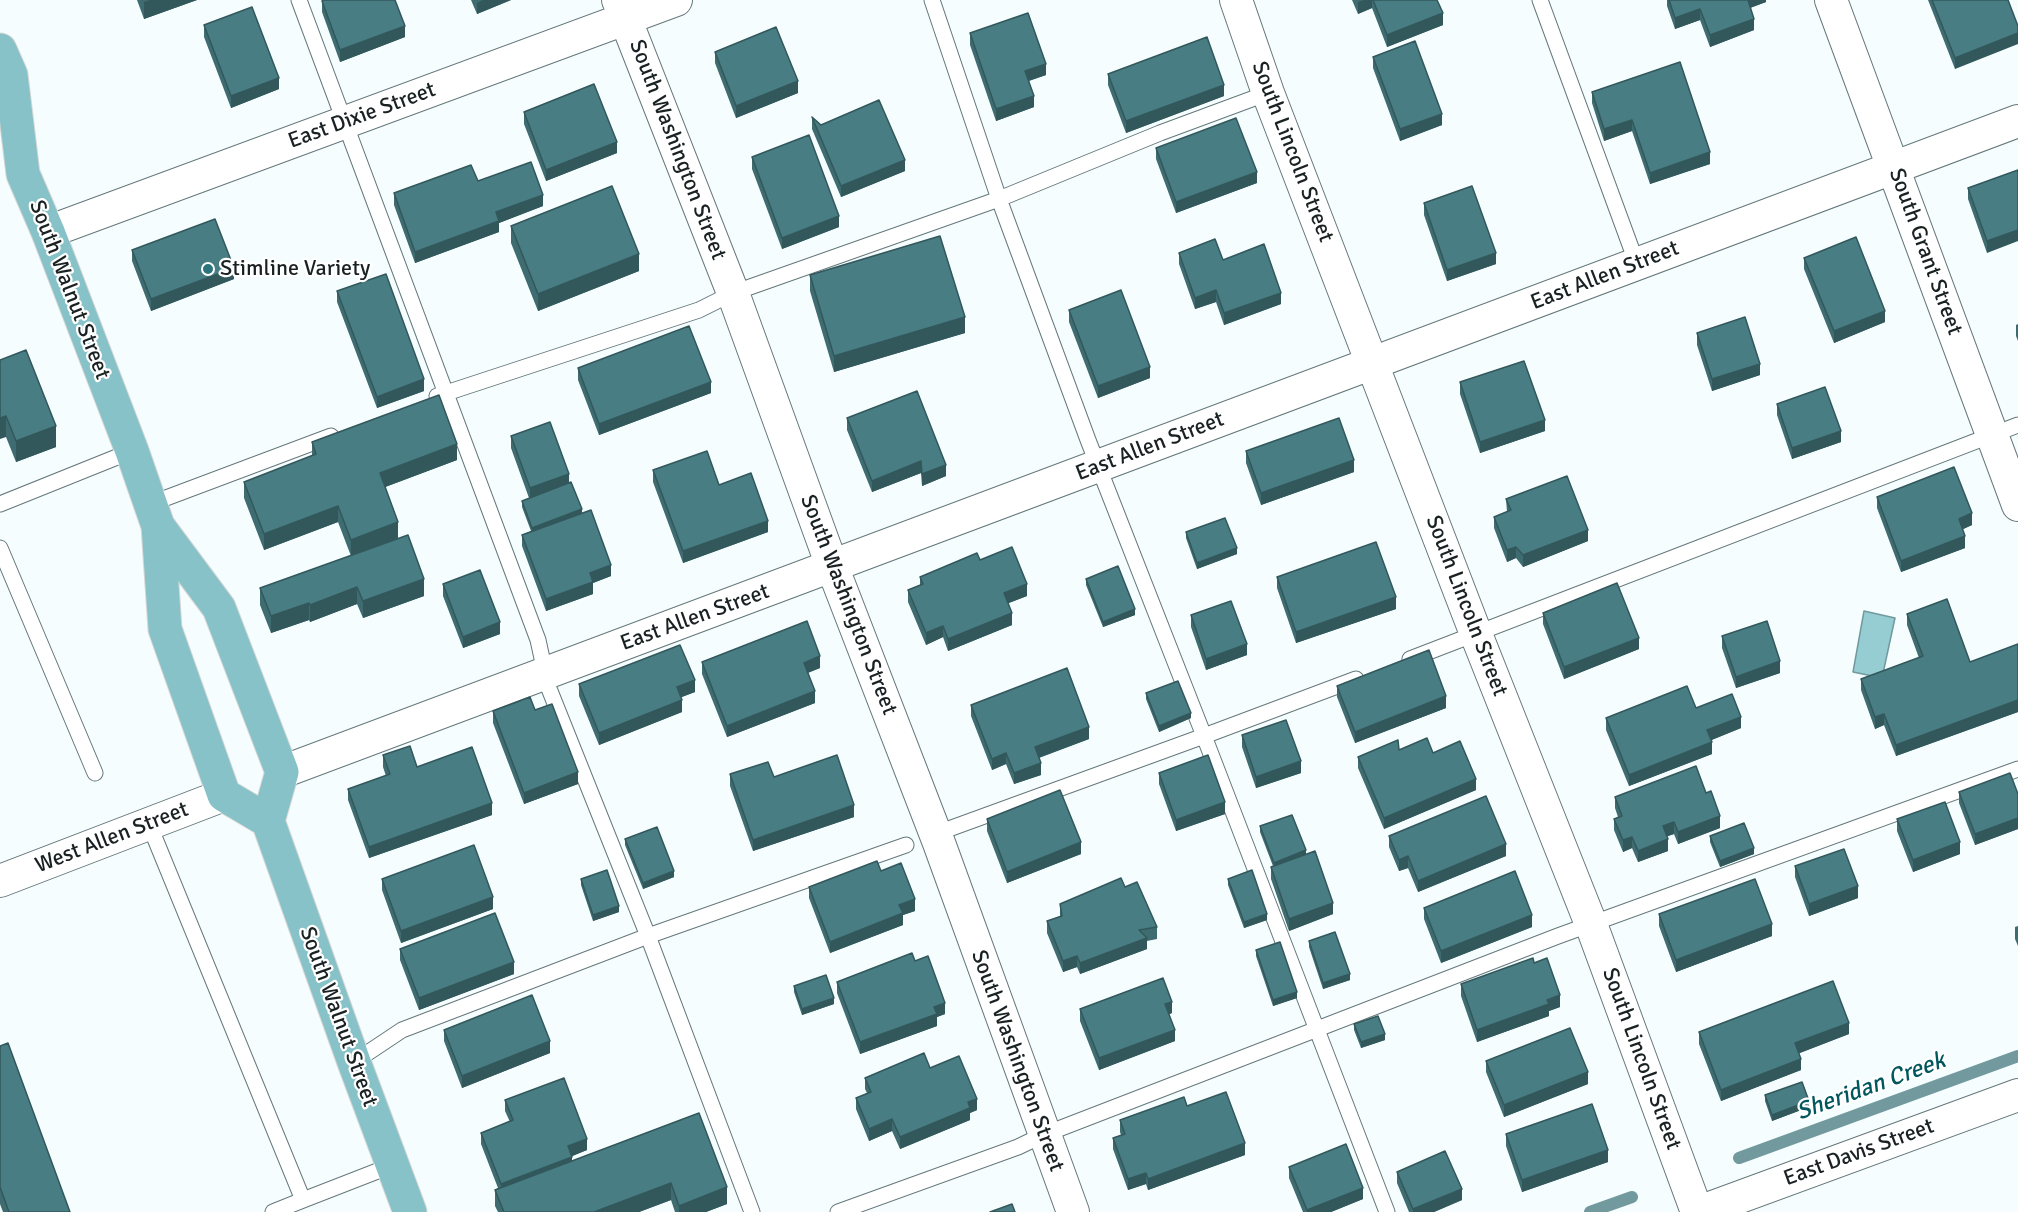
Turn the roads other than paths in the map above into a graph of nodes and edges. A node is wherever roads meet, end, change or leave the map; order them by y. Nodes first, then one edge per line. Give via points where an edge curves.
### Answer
1 (299, 0) edge
2 (676, 0) edge
3 (932, 0) edge
4 (1236, 0) edge
5 (1540, 0) edge
6 (1831, 0) edge
7 (622, 9) edge
8 (0, 50) edge
9 (1268, 93) junction
10 (2018, 121) edge
11 (345, 123) junction
12 (0, 132) edge
13 (1894, 168) junction
14 (23, 174) junction
15 (999, 199) junction
16 (48, 232) junction
17 (1637, 264) junction
18 (733, 293) junction
19 (1374, 363) junction
20 (446, 393) junction
21 (424, 401) edge
22 (2005, 429) edge
23 (346, 431) edge
24 (132, 451) junction
25 (1098, 466) junction
26 (0, 504) edge
27 (2018, 505) edge
28 (154, 515) junction
29 (0, 548) edge
30 (832, 566) junction
31 (1476, 634) junction
32 (1395, 664) edge
33 (546, 673) junction
34 (1373, 673) edge
35 (1204, 736) junction
36 (2018, 769) edge
37 (95, 772) dead end
38 (282, 772) junction
39 (224, 795) junction
40 (268, 821) junction
41 (149, 824) junction
42 (935, 834) junction
43 (906, 845) dead end
44 (0, 881) edge
45 (1592, 924) junction
46 (648, 936) junction
47 (1317, 1029) junction
48 (354, 1062) junction
49 (2018, 1095) edge
50 (1043, 1135) junction
51 (393, 1165) junction
52 (303, 1200) junction
53 (273, 1212) edge
54 (410, 1212) edge
55 (752, 1212) edge
56 (838, 1212) edge
57 (1073, 1212) edge
58 (1387, 1212) edge
59 (1698, 1212) edge

1 - 11 lane
2 - 7 street, East Dixie Street
3 - 15 lane
4 - 9 street, South Lincoln Street
5 - 17 lane
6 - 13 street, South Grant Street
7 - 11 street, East Dixie Street
7 - 18 street, South Washington Street
8 - 14 main road, South Walnut Street via 11,75
9 - 15 lane
9 - 19 street, South Lincoln Street
10 - 13 street, East Allen Street
11 - 16 street, East Dixie Street
11 - 20 lane
12 - 14 main road
13 - 17 street, East Allen Street
13 - 22 street, South Grant Street
14 - 16 main road, South Walnut Street
15 - 18 lane
15 - 25 lane
16 - 24 main road, South Walnut Street
17 - 19 street, East Allen Street
18 - 20 lane via 699,310
18 - 30 street, South Washington Street
19 - 25 street, East Allen Street
19 - 31 street, South Lincoln Street
20 - 21 lane
20 - 33 lane via 538,640
22 - 27 street, South Grant Street
22 - 31 lane
23 - 28 lane
24 - 26 lane
24 - 28 main road, South Walnut Street
25 - 30 street, East Allen Street
25 - 35 lane
28 - 38 main road, South Walnut Street via 219,608
28 - 39 main road, South Walnut Street via 165,629
29 - 37 lane
30 - 33 street, East Allen Street
30 - 42 street, South Washington Street
31 - 32 lane
31 - 45 street, South Lincoln Street
33 - 38 street, East Allen Street
33 - 46 lane
34 - 35 lane
35 - 42 lane
35 - 47 lane
36 - 45 lane
38 - 40 main road
39 - 40 main road
39 - 41 street, West Allen Street
40 - 48 main road, South Walnut Street
41 - 44 street, West Allen Street
41 - 52 lane
42 - 50 street, South Washington Street
43 - 46 lane
45 - 47 lane
45 - 59 street, South Lincoln Street
46 - 48 lane via 402,1030
46 - 55 lane
47 - 50 lane
47 - 58 lane
48 - 51 main road, South Walnut Street
49 - 59 street, East Davis Street
50 - 56 lane
50 - 57 street, South Washington Street
51 - 52 lane
51 - 54 main road, South Walnut Street
52 - 53 lane

